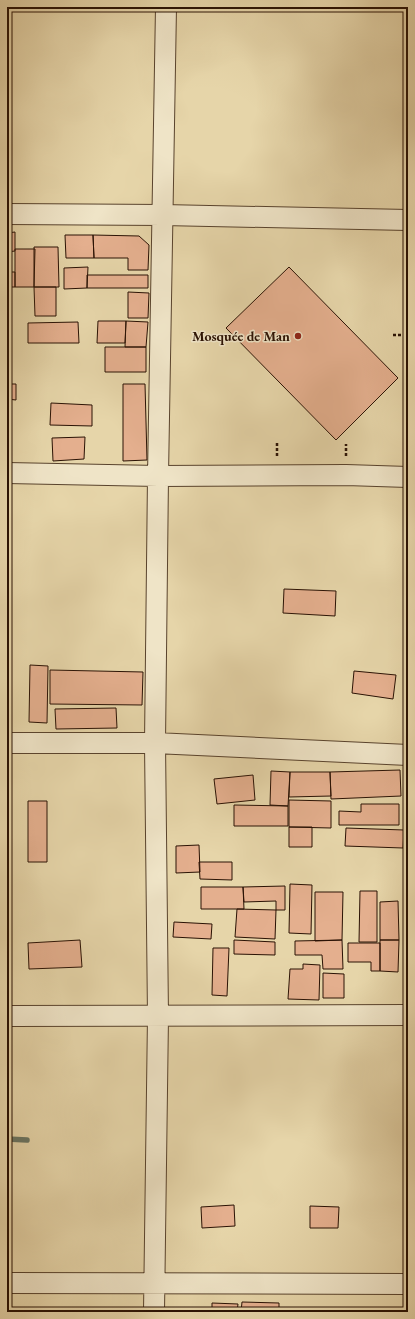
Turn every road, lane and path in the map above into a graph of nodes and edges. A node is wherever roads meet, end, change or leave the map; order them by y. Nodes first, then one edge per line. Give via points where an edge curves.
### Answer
1 (166, 7) edge
2 (7, 214) edge
3 (163, 214) junction
4 (408, 220) edge
5 (393, 335) dead end
6 (408, 335) edge
7 (7, 473) edge
8 (158, 476) junction
9 (408, 477) edge
10 (7, 743) edge
11 (155, 743) junction
12 (408, 755) edge
13 (408, 1015) edge
14 (7, 1016) edge
15 (158, 1016) junction
16 (7, 1283) edge
17 (155, 1283) junction
18 (408, 1284) edge
19 (154, 1312) edge

1 - 3 street
2 - 3 street
3 - 4 street
3 - 8 street
5 - 6 path
7 - 8 street
8 - 9 street
8 - 11 street
10 - 11 street
11 - 12 street
11 - 15 street
13 - 15 street
14 - 15 street
15 - 17 street
16 - 17 street
17 - 18 street
17 - 19 street

